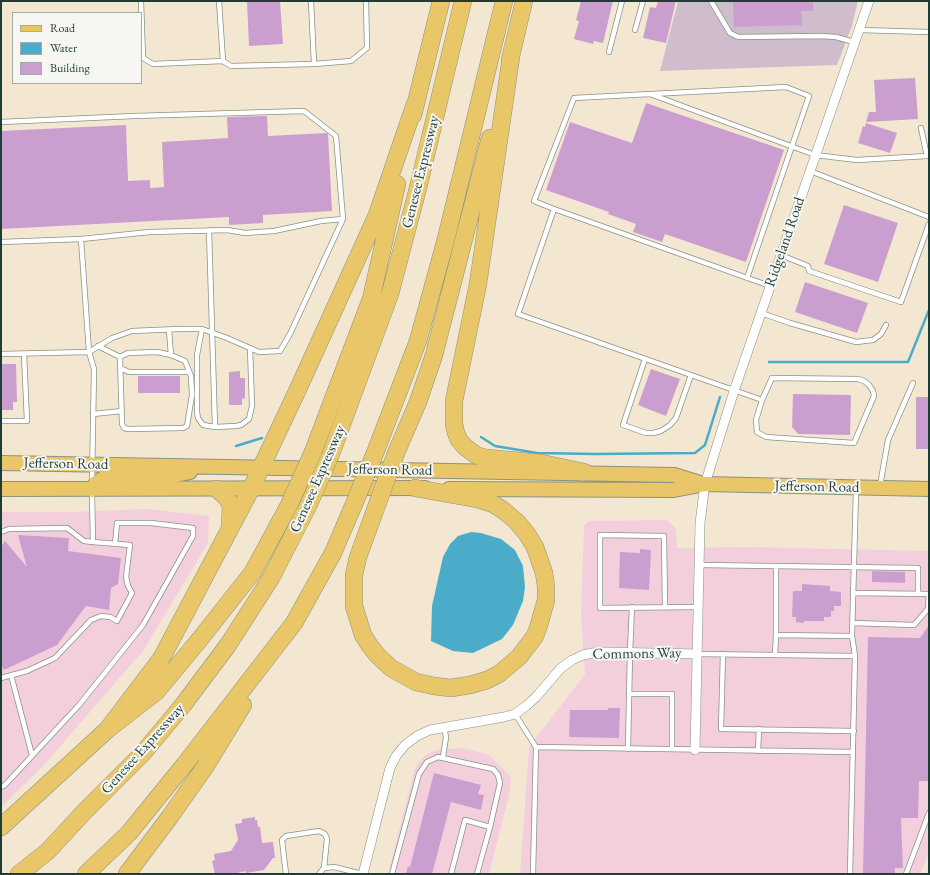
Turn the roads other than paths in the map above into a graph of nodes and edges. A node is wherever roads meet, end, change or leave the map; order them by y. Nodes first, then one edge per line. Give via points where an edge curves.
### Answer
1 (141, 1) edge
2 (219, 1) edge
3 (311, 1) edge
4 (366, 1) edge
5 (441, 1) edge
6 (463, 1) edge
7 (504, 1) edge
8 (524, 1) edge
9 (622, 1) edge
10 (643, 1) edge
11 (711, 1) edge
12 (869, 1) edge
13 (141, 12) edge
14 (142, 30) edge
15 (635, 30) dead end
16 (859, 30) junction
17 (929, 32) edge
18 (854, 42) junction
19 (512, 50) junction
20 (609, 52) dead end
21 (223, 62) junction
22 (314, 64) junction
23 (650, 94) junction
24 (415, 104) junction
25 (1, 122) edge
26 (921, 128) dead end
27 (792, 147) junction
28 (815, 155) junction
29 (810, 172) junction
30 (554, 209) junction
31 (929, 217) edge
32 (343, 219) junction
33 (929, 224) edge
34 (209, 230) junction
35 (81, 239) junction
36 (1, 242) edge
37 (781, 254) junction
38 (746, 278) junction
39 (770, 286) junction
40 (761, 313) junction
41 (886, 325) dead end
42 (202, 329) junction
43 (169, 330) junction
44 (212, 333) junction
45 (98, 346) junction
46 (250, 348) junction
47 (89, 352) junction
48 (1, 354) edge
49 (24, 354) junction
50 (171, 355) junction
51 (120, 357) junction
52 (645, 359) junction
53 (120, 368) junction
54 (189, 372) junction
55 (690, 375) junction
56 (913, 383) dead end
57 (734, 391) junction
58 (762, 400) junction
59 (122, 411) junction
60 (93, 414) junction
61 (1, 421) edge
62 (215, 427) junction
63 (1, 463) edge
64 (93, 464) junction
65 (211, 467) junction
66 (260, 468) junction
67 (584, 472) junction
68 (705, 484) junction
69 (415, 488) junction
70 (856, 488) junction
71 (880, 488) junction
72 (1, 489) edge
73 (217, 489) junction
74 (251, 489) junction
75 (929, 489) edge
76 (92, 490) junction
77 (230, 528) junction
78 (1, 532) edge
79 (93, 542) junction
80 (115, 544) junction
81 (699, 565) junction
82 (776, 566) junction
83 (854, 567) junction
84 (854, 593) junction
85 (918, 594) junction
86 (929, 594) edge
87 (632, 607) junction
88 (665, 607) junction
89 (699, 607) junction
90 (294, 623) junction
91 (853, 623) junction
92 (776, 635) junction
93 (852, 636) junction
94 (630, 652) junction
95 (697, 654) junction
96 (723, 654) junction
97 (774, 655) junction
98 (855, 656) junction
99 (11, 675) junction
100 (1, 678) edge
101 (629, 694) junction
102 (515, 714) junction
103 (444, 727) junction
104 (759, 729) junction
105 (107, 730) junction
106 (854, 731) junction
107 (536, 747) junction
108 (628, 748) junction
109 (672, 749) junction
110 (695, 750) junction
111 (758, 751) junction
112 (853, 752) junction
113 (32, 756) junction
114 (443, 757) junction
115 (1, 787) edge
116 (929, 813) edge
117 (1, 827) edge
118 (490, 827) junction
119 (324, 868) junction
120 (19, 874) edge
121 (86, 874) edge
122 (126, 874) edge
123 (286, 874) edge
124 (319, 874) edge
125 (362, 874) edge
126 (392, 874) edge
127 (451, 874) edge
128 (477, 874) edge
129 (533, 874) edge
130 (850, 874) edge
131 (906, 874) edge

1 - 13 lane
2 - 21 lane
3 - 22 lane
4 - 22 lane via 367,48 351,61
5 - 24 highway
6 - 120 highway, Genesee Expressway, bridge via 390,294 331,454 309,504 271,578 228,645 183,706 143,753 48,851
7 - 90 highway, bridge via 446,239 418,341 333,553
8 - 19 highway
9 - 20 lane
10 - 15 lane
11 - 18 lane via 730,33 738,37 820,36
12 - 16 street, Ridgeland Road
14 - 21 lane via 143,58 153,64
16 - 17 lane
16 - 18 street, Ridgeland Road
18 - 28 street, Ridgeland Road
19 - 67 highway via 478,284 454,401 454,424 459,440 481,456 541,463
19 - 69 highway, bridge via 434,355 358,557 354,575 354,606 363,634 378,656 391,668 416,682 434,686 451,688 487,680 499,674 519,657 535,636 546,600 544,574 538,553 517,522 493,504
21 - 22 lane via 232,66
23 - 27 lane
23 - 27 lane via 786,86 809,96
23 - 30 lane via 574,98 534,201
24 - 66 highway via 376,215
24 - 105 highway, bridge via 372,299 313,452 289,505 253,572 200,639 156,692
25 - 32 lane via 304,111 336,136
26 - 28 lane via 927,156 857,160
27 - 28 lane
27 - 38 lane
28 - 29 street, Ridgeland Road
29 - 31 lane
29 - 37 street, Ridgeland Road
30 - 38 lane
30 - 52 lane via 518,314
32 - 34 lane via 245,233 234,230
32 - 46 lane via 280,351 258,352
33 - 37 lane via 901,302 809,272 808,266
34 - 35 lane via 150,232
34 - 44 lane
35 - 36 lane
35 - 47 lane
37 - 39 street, Ridgeland Road
38 - 39 lane
39 - 40 street, Ridgeland Road
40 - 41 lane via 856,342 873,340 881,334
40 - 57 street, Ridgeland Road
42 - 43 lane
42 - 44 lane
42 - 62 lane via 197,355 198,418 202,425
43 - 45 lane via 132,332 112,338
43 - 50 lane
44 - 46 lane
44 - 62 lane
45 - 47 lane
45 - 51 lane
46 - 62 lane via 252,406 249,419 241,425
47 - 49 lane
47 - 60 lane via 94,369
48 - 49 lane
49 - 61 lane via 27,421
50 - 51 lane via 157,352 128,353
50 - 54 lane via 185,361
51 - 53 lane
52 - 55 lane
52 - 55 lane via 623,424 646,433 661,431 676,418
53 - 54 lane via 129,372
53 - 59 lane
54 - 59 lane via 192,395 187,426 128,429 122,424
55 - 57 lane
56 - 71 lane via 888,440
57 - 58 lane
57 - 68 street, Ridgeland Road
58 - 58 lane via 756,420 757,432 766,437 854,443 874,396 869,385 858,379 772,378
59 - 60 lane
60 - 64 lane
63 - 64 main road, Jefferson Road
64 - 65 main road, Jefferson Road
64 - 76 lane
65 - 66 main road, Jefferson Road
65 - 76 main road via 166,477 104,478 96,482
66 - 67 main road, Jefferson Road
66 - 74 highway
67 - 68 main road, Jefferson Road via 674,475
68 - 69 main road, Jefferson Road via 674,490
68 - 70 main road, Jefferson Road
68 - 81 street, Commons Way via 700,523
69 - 74 main road, Jefferson Road
70 - 71 main road, Jefferson Road
70 - 83 lane
71 - 75 main road, Jefferson Road
72 - 76 main road, Jefferson Road
73 - 74 main road, Jefferson Road
73 - 76 main road, Jefferson Road
73 - 77 highway via 231,506
74 - 77 highway
76 - 79 lane
77 - 105 highway via 161,660
78 - 79 lane via 9,528 67,528 84,541
79 - 80 lane
80 - 99 lane via 130,545 126,578 132,593 117,621 105,616 91,620 55,658 27,671
80 - 113 lane via 117,523 151,523 193,528 193,536 143,625 80,704
81 - 82 lane
81 - 89 street, Commons Way
82 - 83 lane
82 - 92 lane
83 - 84 lane
83 - 85 lane via 918,568
84 - 85 lane
84 - 91 lane
85 - 86 lane
86 - 91 lane via 928,609 914,625
87 - 88 lane
87 - 88 lane via 600,608 600,535 664,536
87 - 94 lane
88 - 89 lane
89 - 95 street, Commons Way
90 - 121 highway via 129,833
90 - 122 highway via 205,766
91 - 93 lane
92 - 93 lane
92 - 97 lane
93 - 98 lane
94 - 95 street, Commons Way
94 - 101 lane
94 - 102 street, Commons Way via 592,653 572,660 536,697
95 - 96 lane
95 - 110 street
96 - 97 lane
96 - 104 lane via 721,729
97 - 98 lane
98 - 106 lane
99 - 100 lane
99 - 113 lane
101 - 108 lane
101 - 109 lane via 672,694
102 - 103 street, Commons Way
102 - 107 lane
103 - 114 lane via 446,737
103 - 125 street, Commons Way via 417,736 396,756 390,768
104 - 106 lane
104 - 111 lane
105 - 117 highway
106 - 112 lane
107 - 108 lane
107 - 129 lane
108 - 109 lane
109 - 110 lane
110 - 111 lane
111 - 112 lane
112 - 130 lane
113 - 115 lane
114 - 118 lane via 493,769 498,775 499,791
114 - 126 lane via 427,762 419,774
116 - 131 lane
118 - 127 lane via 465,820
118 - 128 lane
119 - 123 lane via 327,839 325,834 319,831 286,836 282,840
119 - 124 lane
119 - 125 lane via 334,867

